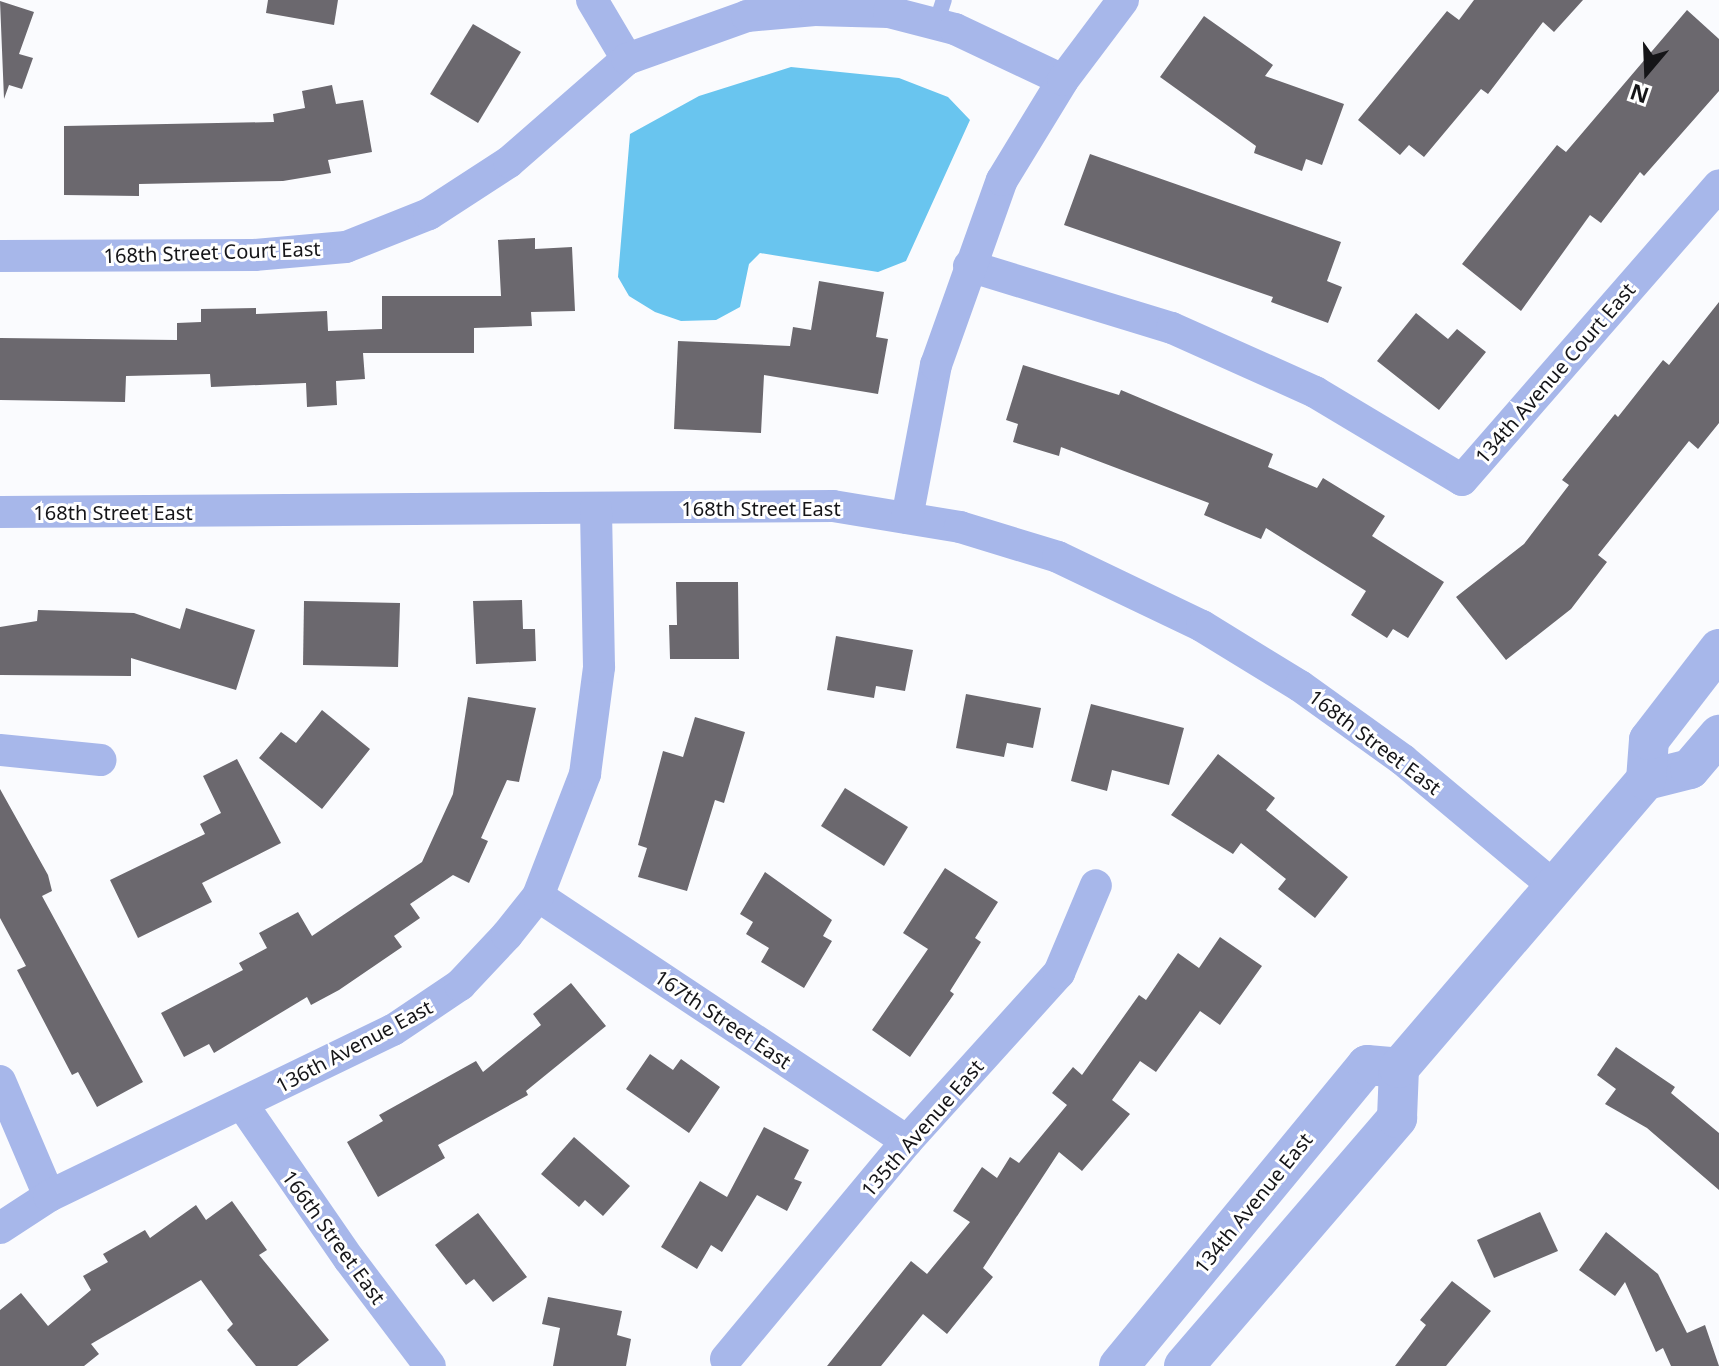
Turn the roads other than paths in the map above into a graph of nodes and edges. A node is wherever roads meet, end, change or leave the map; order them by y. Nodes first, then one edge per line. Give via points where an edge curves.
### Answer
1 (592, 0) edge
2 (1123, 0) edge
3 (940, 12) edge
4 (627, 59) junction
5 (1063, 80) junction
6 (1719, 185) edge
7 (0, 256) edge
8 (969, 266) junction
9 (596, 508) junction
10 (0, 512) edge
11 (907, 518) junction
12 (1719, 649) edge
13 (1719, 735) edge
14 (0, 750) edge
15 (101, 760) dead end
16 (1646, 780) junction
17 (1096, 885) dead end
18 (1556, 888) junction
19 (538, 896) junction
20 (1399, 1068) junction
21 (0, 1081) edge
22 (242, 1104) junction
23 (907, 1141) junction
24 (49, 1196) junction
25 (0, 1228) edge
26 (726, 1359) dead end
27 (419, 1362) edge
28 (1119, 1366) edge
29 (1184, 1366) edge

1 - 4 street
2 - 5 street
3 - 4 street, 168th Street Court East via 815,10 747,16
3 - 5 street, 168th Street Court East
4 - 7 street, 168th Street Court East via 509,162 429,214 346,247 254,255
5 - 8 street via 1002,180
6 - 8 street, 134th Avenue Court East via 1462,480 1315,392 1172,328
8 - 11 street via 936,365
9 - 10 street, 168th Street East
9 - 11 street, 168th Street East via 833,506
9 - 19 street, 136th Avenue East via 599,667 594,719 572,815
11 - 18 street, 168th Street East via 960,527 1058,557 1202,626 1300,686 1403,760
12 - 16 street via 1649,740
13 - 16 street via 1690,769
14 - 15 street
16 - 18 street
17 - 23 street, 135th Avenue East via 1059,973
18 - 20 street
19 - 22 street, 136th Avenue East via 460,985 429,1009
19 - 23 street, 167th Street East
20 - 28 street, 134th Avenue East via 1367,1065
20 - 29 street via 1397,1118
21 - 24 street
22 - 24 street, 136th Avenue East
22 - 27 street, 166th Street East
23 - 26 street, 135th Avenue East
24 - 25 street, 136th Avenue East

